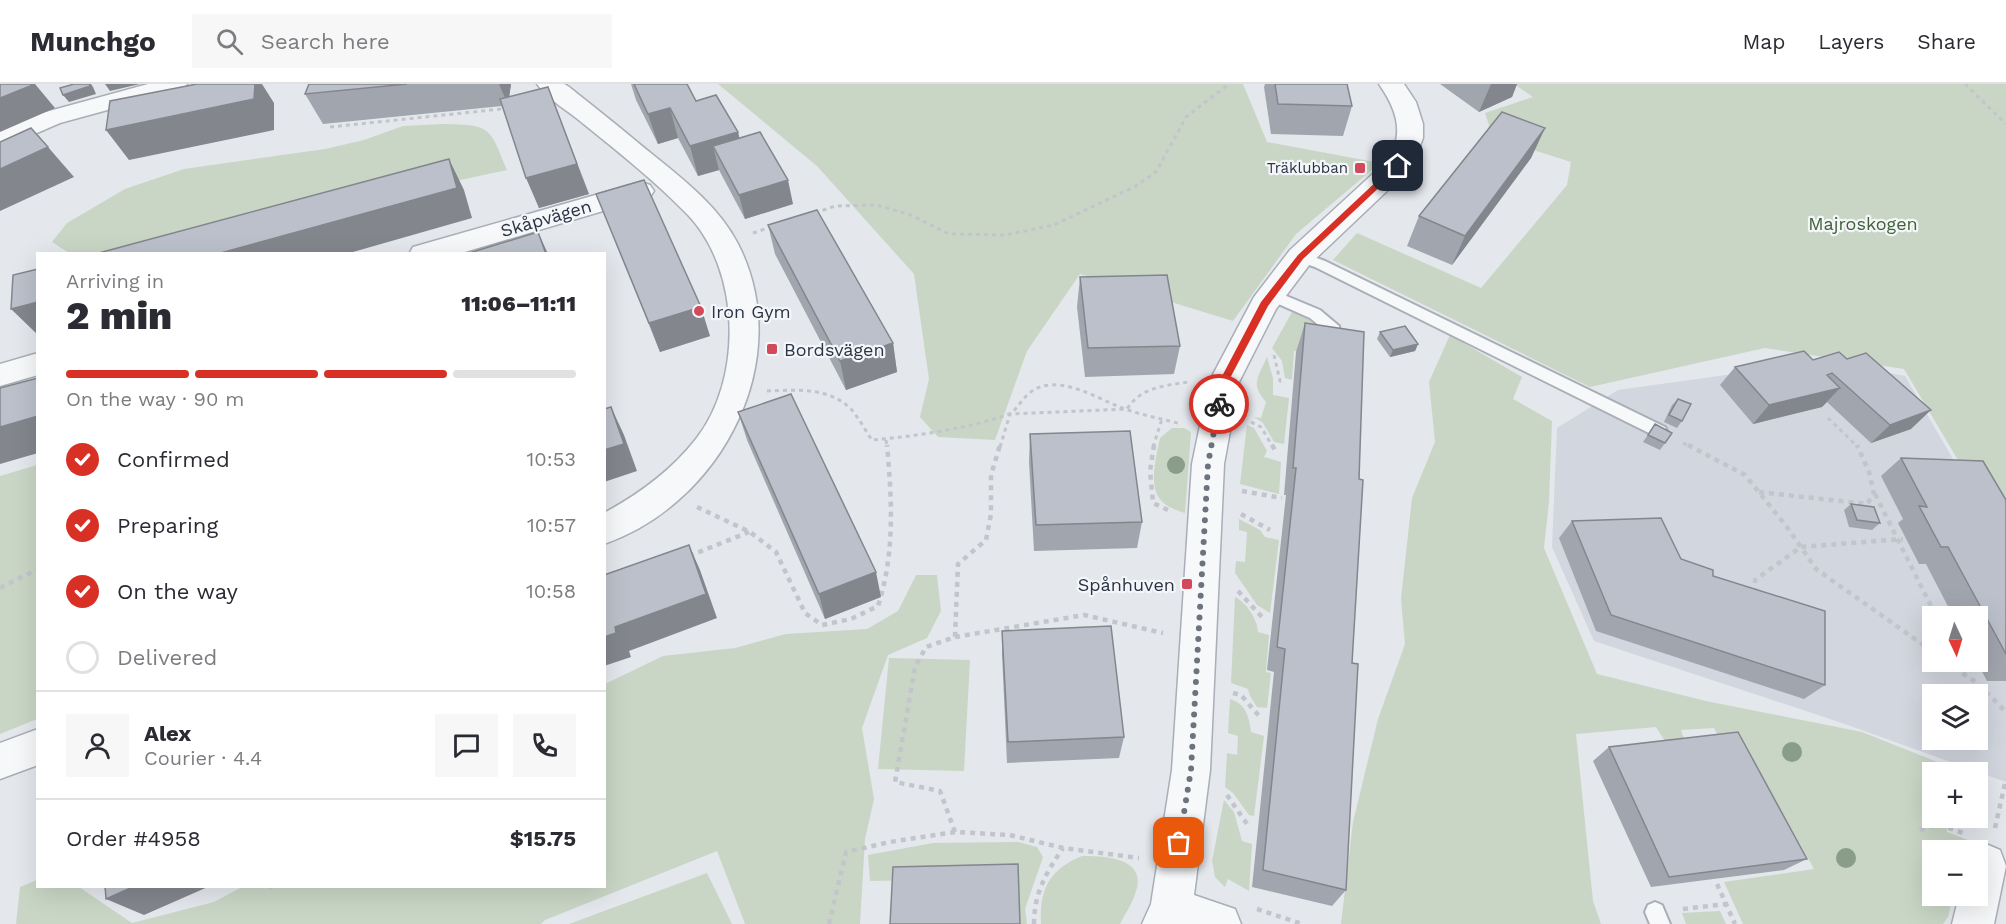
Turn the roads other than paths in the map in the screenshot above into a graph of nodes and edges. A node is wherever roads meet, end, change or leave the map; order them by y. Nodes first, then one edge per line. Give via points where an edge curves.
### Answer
1 (175, 84) edge
2 (549, 84) edge
3 (1391, 84) edge
4 (0, 141) edge
5 (669, 183) junction
6 (430, 252) edge
7 (1300, 257) junction
8 (1272, 295) junction
9 (1336, 354) edge
10 (36, 365) edge
11 (0, 375) edge
12 (1659, 431) edge
13 (606, 529) edge
14 (36, 748) edge
15 (0, 761) edge
16 (1989, 854) road end
17 (1233, 915) edge
18 (1167, 916) edge
19 (1973, 924) edge

1 - 4 street via 51,118
2 - 5 street
3 - 7 street via 1412,123 1408,150 1398,166
5 - 6 street, Skåpvägen
5 - 13 street via 700,212 724,243 737,274 743,338 739,371 726,416 711,444 690,469 639,511
7 - 8 street
7 - 12 lane
8 - 9 lane via 1315,314 1334,330
8 - 18 street via 1224,382 1208,464 1191,770
10 - 11 street
14 - 15 street
16 - 19 street
17 - 18 street

